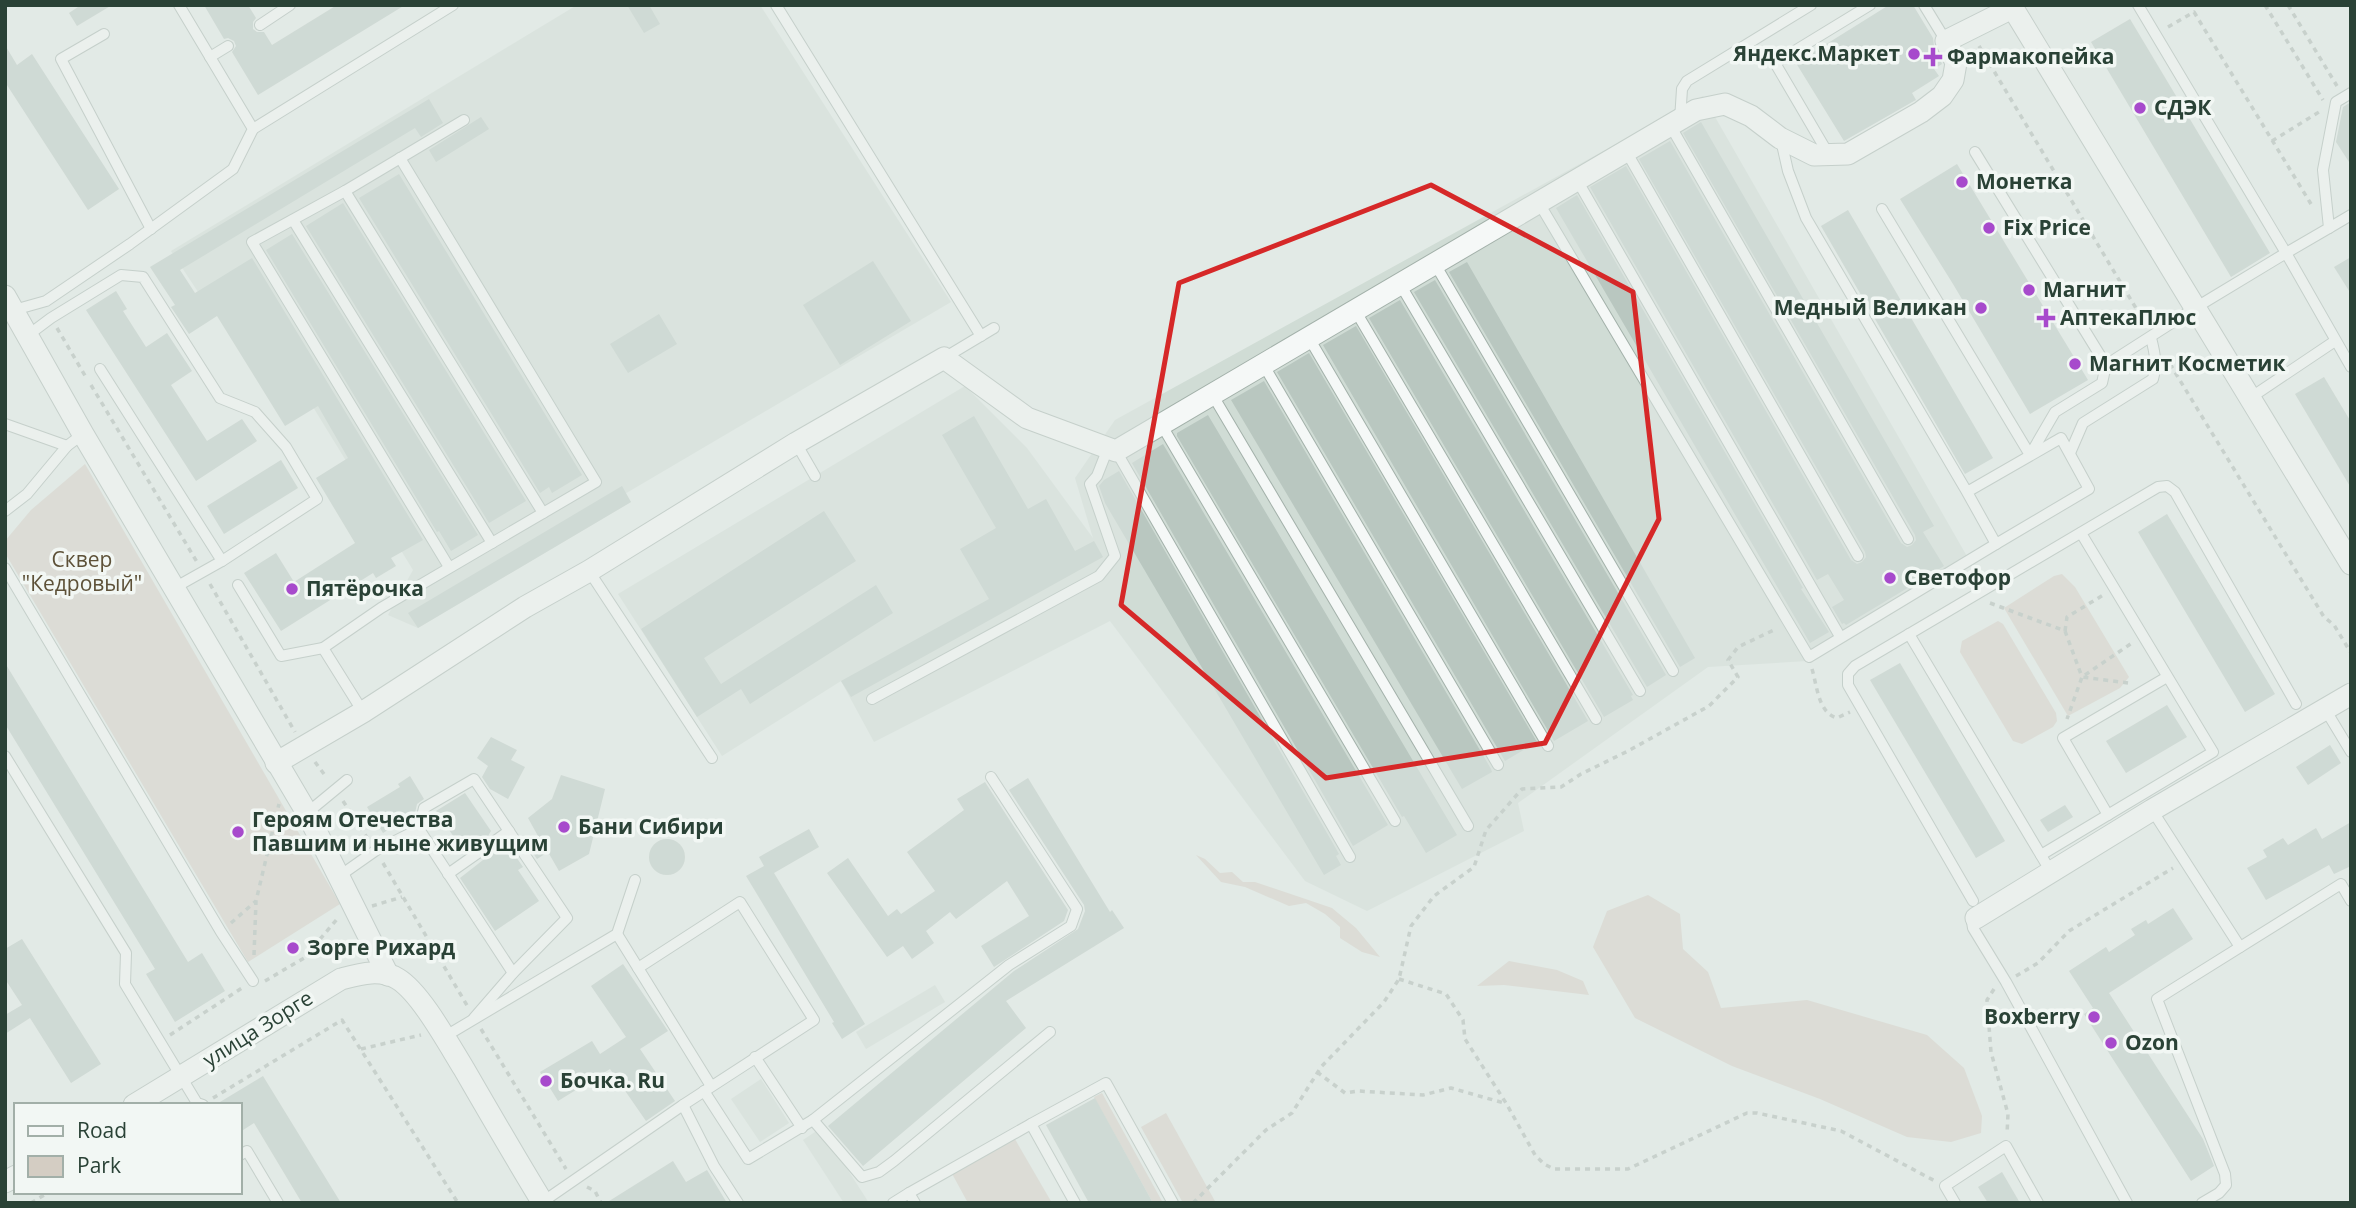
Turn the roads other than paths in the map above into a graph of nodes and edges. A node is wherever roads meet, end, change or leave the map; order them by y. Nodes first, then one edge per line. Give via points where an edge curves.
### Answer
1 (179, 5) edge
2 (453, 5) edge
3 (776, 5) edge
4 (1811, 5) edge
5 (1870, 5) edge
6 (1924, 5) edge
7 (2138, 5) edge
8 (291, 6) edge
9 (2013, 6) edge
10 (260, 26) dead end
11 (104, 34) dead end
12 (1946, 41) junction
13 (228, 46) dead end
14 (210, 57) junction
15 (2347, 95) edge
16 (464, 120) dead end
17 (1675, 122) junction
18 (253, 129) junction
19 (1780, 138) junction
20 (1626, 151) junction
21 (1975, 152) dead end
22 (1829, 155) junction
23 (400, 158) junction
24 (1577, 180) junction
25 (345, 191) junction
26 (1539, 203) junction
27 (1882, 209) dead end
28 (2351, 215) edge
29 (293, 220) junction
30 (151, 229) junction
31 (2328, 229) junction
32 (2286, 253) junction
33 (1435, 264) junction
34 (1400, 284) junction
35 (10, 303) edge
36 (2195, 307) junction
37 (1355, 310) junction
38 (994, 328) dead end
39 (27, 336) junction
40 (981, 336) junction
41 (1309, 338) junction
42 (2151, 338) junction
43 (2335, 341) junction
44 (944, 358) junction
45 (1263, 364) junction
46 (2106, 365) junction
47 (2351, 367) edge
48 (100, 369) dead end
49 (1212, 394) junction
50 (2250, 398) junction
51 (5, 424) edge
52 (1161, 424) junction
53 (75, 440) junction
54 (796, 443) junction
55 (1112, 449) junction
56 (2070, 453) junction
57 (2030, 456) junction
58 (815, 476) dead end
59 (1967, 492) junction
60 (5, 511) edge
61 (542, 513) junction
62 (2081, 533) junction
63 (1908, 539) dead end
64 (492, 543) junction
65 (1996, 544) junction
66 (1858, 556) dead end
67 (222, 561) junction
68 (2351, 564) edge
69 (449, 567) junction
70 (5, 568) edge
71 (589, 571) junction
72 (238, 585) dead end
73 (174, 588) junction
74 (1838, 633) dead end
75 (1909, 634) junction
76 (323, 648) junction
77 (1673, 671) dead end
78 (2167, 677) junction
79 (1640, 691) dead end
80 (2351, 694) edge
81 (872, 699) dead end
82 (2296, 704) dead end
83 (2325, 709) junction
84 (363, 712) junction
85 (1596, 719) dead end
86 (1548, 746) dead end
87 (2351, 752) edge
88 (5, 756) edge
89 (712, 758) dead end
90 (2218, 760) junction
91 (1498, 765) dead end
92 (280, 771) junction
93 (991, 777) dead end
94 (347, 780) dead end
95 (2152, 810) junction
96 (307, 813) junction
97 (2108, 815) junction
98 (1395, 821) dead end
99 (1468, 826) dead end
100 (419, 829) junction
101 (509, 831) junction
102 (1350, 856) dead end
103 (2046, 864) junction
104 (449, 874) junction
105 (338, 877) junction
106 (635, 880) dead end
107 (2351, 901) edge
108 (1975, 910) junction
109 (617, 934) junction
110 (2239, 947) junction
111 (638, 968) junction
112 (513, 973) junction
113 (388, 975) junction
114 (253, 981) road end
115 (474, 1018) junction
116 (1050, 1032) dead end
117 (444, 1037) junction
118 (755, 1057) junction
119 (181, 1077) junction
120 (708, 1089) junction
121 (137, 1103) edge
122 (196, 1103) edge
123 (683, 1105) junction
124 (813, 1120) junction
125 (1031, 1125) junction
126 (802, 1128) junction
127 (242, 1154) edge
128 (912, 1198) edge
129 (542, 1202) edge
130 (278, 1203) edge
131 (738, 1203) edge
132 (893, 1203) edge
133 (1075, 1203) edge
134 (1172, 1203) edge
135 (1955, 1203) edge
136 (2038, 1203) edge
137 (2127, 1203) edge
138 (2202, 1203) edge

1 - 14 lane
2 - 18 lane
3 - 40 lane
4 - 17 lane via 1687,80
5 - 22 lane via 1775,63
6 - 12 lane
7 - 32 lane
8 - 10 lane
9 - 12 street
9 - 36 street
11 - 30 lane via 61,59
12 - 22 street via 1956,63 1954,80 1942,96 1848,155
13 - 14 lane
14 - 18 lane
15 - 31 lane via 2336,102 2323,170
16 - 23 lane
17 - 19 street via 1696,110 1725,104
17 - 20 street
17 - 63 lane
18 - 30 lane via 233,169
19 - 22 street via 1814,155
19 - 59 lane via 1807,218
20 - 24 street
20 - 66 lane
21 - 46 lane
23 - 25 lane
23 - 61 lane via 596,482
24 - 26 street
24 - 74 lane
25 - 29 lane
25 - 61 lane
26 - 33 street
26 - 65 lane via 1809,657
27 - 57 lane
28 - 31 lane
29 - 64 lane
29 - 69 lane via 253,242
30 - 35 lane via 46,301
31 - 32 lane
32 - 36 lane
32 - 43 lane
33 - 34 street
33 - 77 lane
34 - 37 street
34 - 79 lane
35 - 39 street
36 - 42 lane
36 - 50 street
37 - 41 street
37 - 85 lane
38 - 40 lane
39 - 53 street
39 - 67 lane via 121,275 143,277 220,398 255,412 286,447 317,499
40 - 44 lane
41 - 45 street
41 - 86 lane
42 - 46 lane
42 - 56 lane via 2156,368 2153,379 2083,423
43 - 47 lane
43 - 50 lane
44 - 54 street
44 - 55 street via 1027,418
45 - 49 street
45 - 91 lane
46 - 57 lane via 2102,383 2055,412
48 - 67 lane
49 - 52 street
49 - 99 lane
50 - 68 street
51 - 53 lane
52 - 55 street
52 - 98 lane
53 - 60 lane via 27,494
53 - 73 street
54 - 58 lane
54 - 71 street
55 - 81 lane via 1090,484 1115,556 1100,576
55 - 102 lane
56 - 57 lane via 2062,438
56 - 65 lane via 2089,489
57 - 59 lane
59 - 65 lane
61 - 64 lane
62 - 75 lane
62 - 78 lane
62 - 82 lane via 2158,487 2168,486
64 - 69 lane
67 - 73 lane
69 - 76 lane
70 - 114 lane
71 - 84 street
71 - 89 lane
72 - 76 lane via 281,656
73 - 92 street
75 - 103 lane
75 - 108 lane via 1855,666 1848,674 1848,685
76 - 84 lane
78 - 90 lane
78 - 97 lane via 2063,738
80 - 83 street
83 - 87 lane
83 - 90 street
84 - 92 street
88 - 119 lane via 126,953 125,984
90 - 95 street
90 - 97 lane
92 - 96 street
93 - 124 lane via 1077,909 1071,926 1009,965
94 - 96 lane
95 - 103 street
95 - 110 lane
96 - 105 street
97 - 103 lane
100 - 101 lane via 424,808 474,779
100 - 104 lane
100 - 105 lane via 375,851
101 - 104 lane
101 - 112 lane via 567,918
103 - 108 street
104 - 112 lane
105 - 113 street
106 - 109 lane
107 - 110 lane via 2341,884
108 - 137 lane via 1973,928
109 - 111 lane
109 - 115 lane
110 - 138 lane via 2157,999 2225,1174 2226,1185 2220,1193
111 - 118 lane via 740,902 814,1020
111 - 120 lane
112 - 115 lane
113 - 117 street via 406,985
113 - 119 street, улица Зорге via 366,973 341,979
115 - 117 lane
116 - 124 lane via 879,1172 862,1177
117 - 129 street
118 - 120 lane
118 - 126 lane
119 - 121 street, улица Зорге
119 - 122 lane
120 - 123 lane
120 - 126 lane via 748,1159
123 - 129 lane
123 - 131 lane
124 - 126 lane
125 - 128 lane
125 - 133 lane
125 - 134 lane via 1106,1083
127 - 130 lane via 247,1151
128 - 132 lane
135 - 136 lane via 1945,1186 2006,1146

